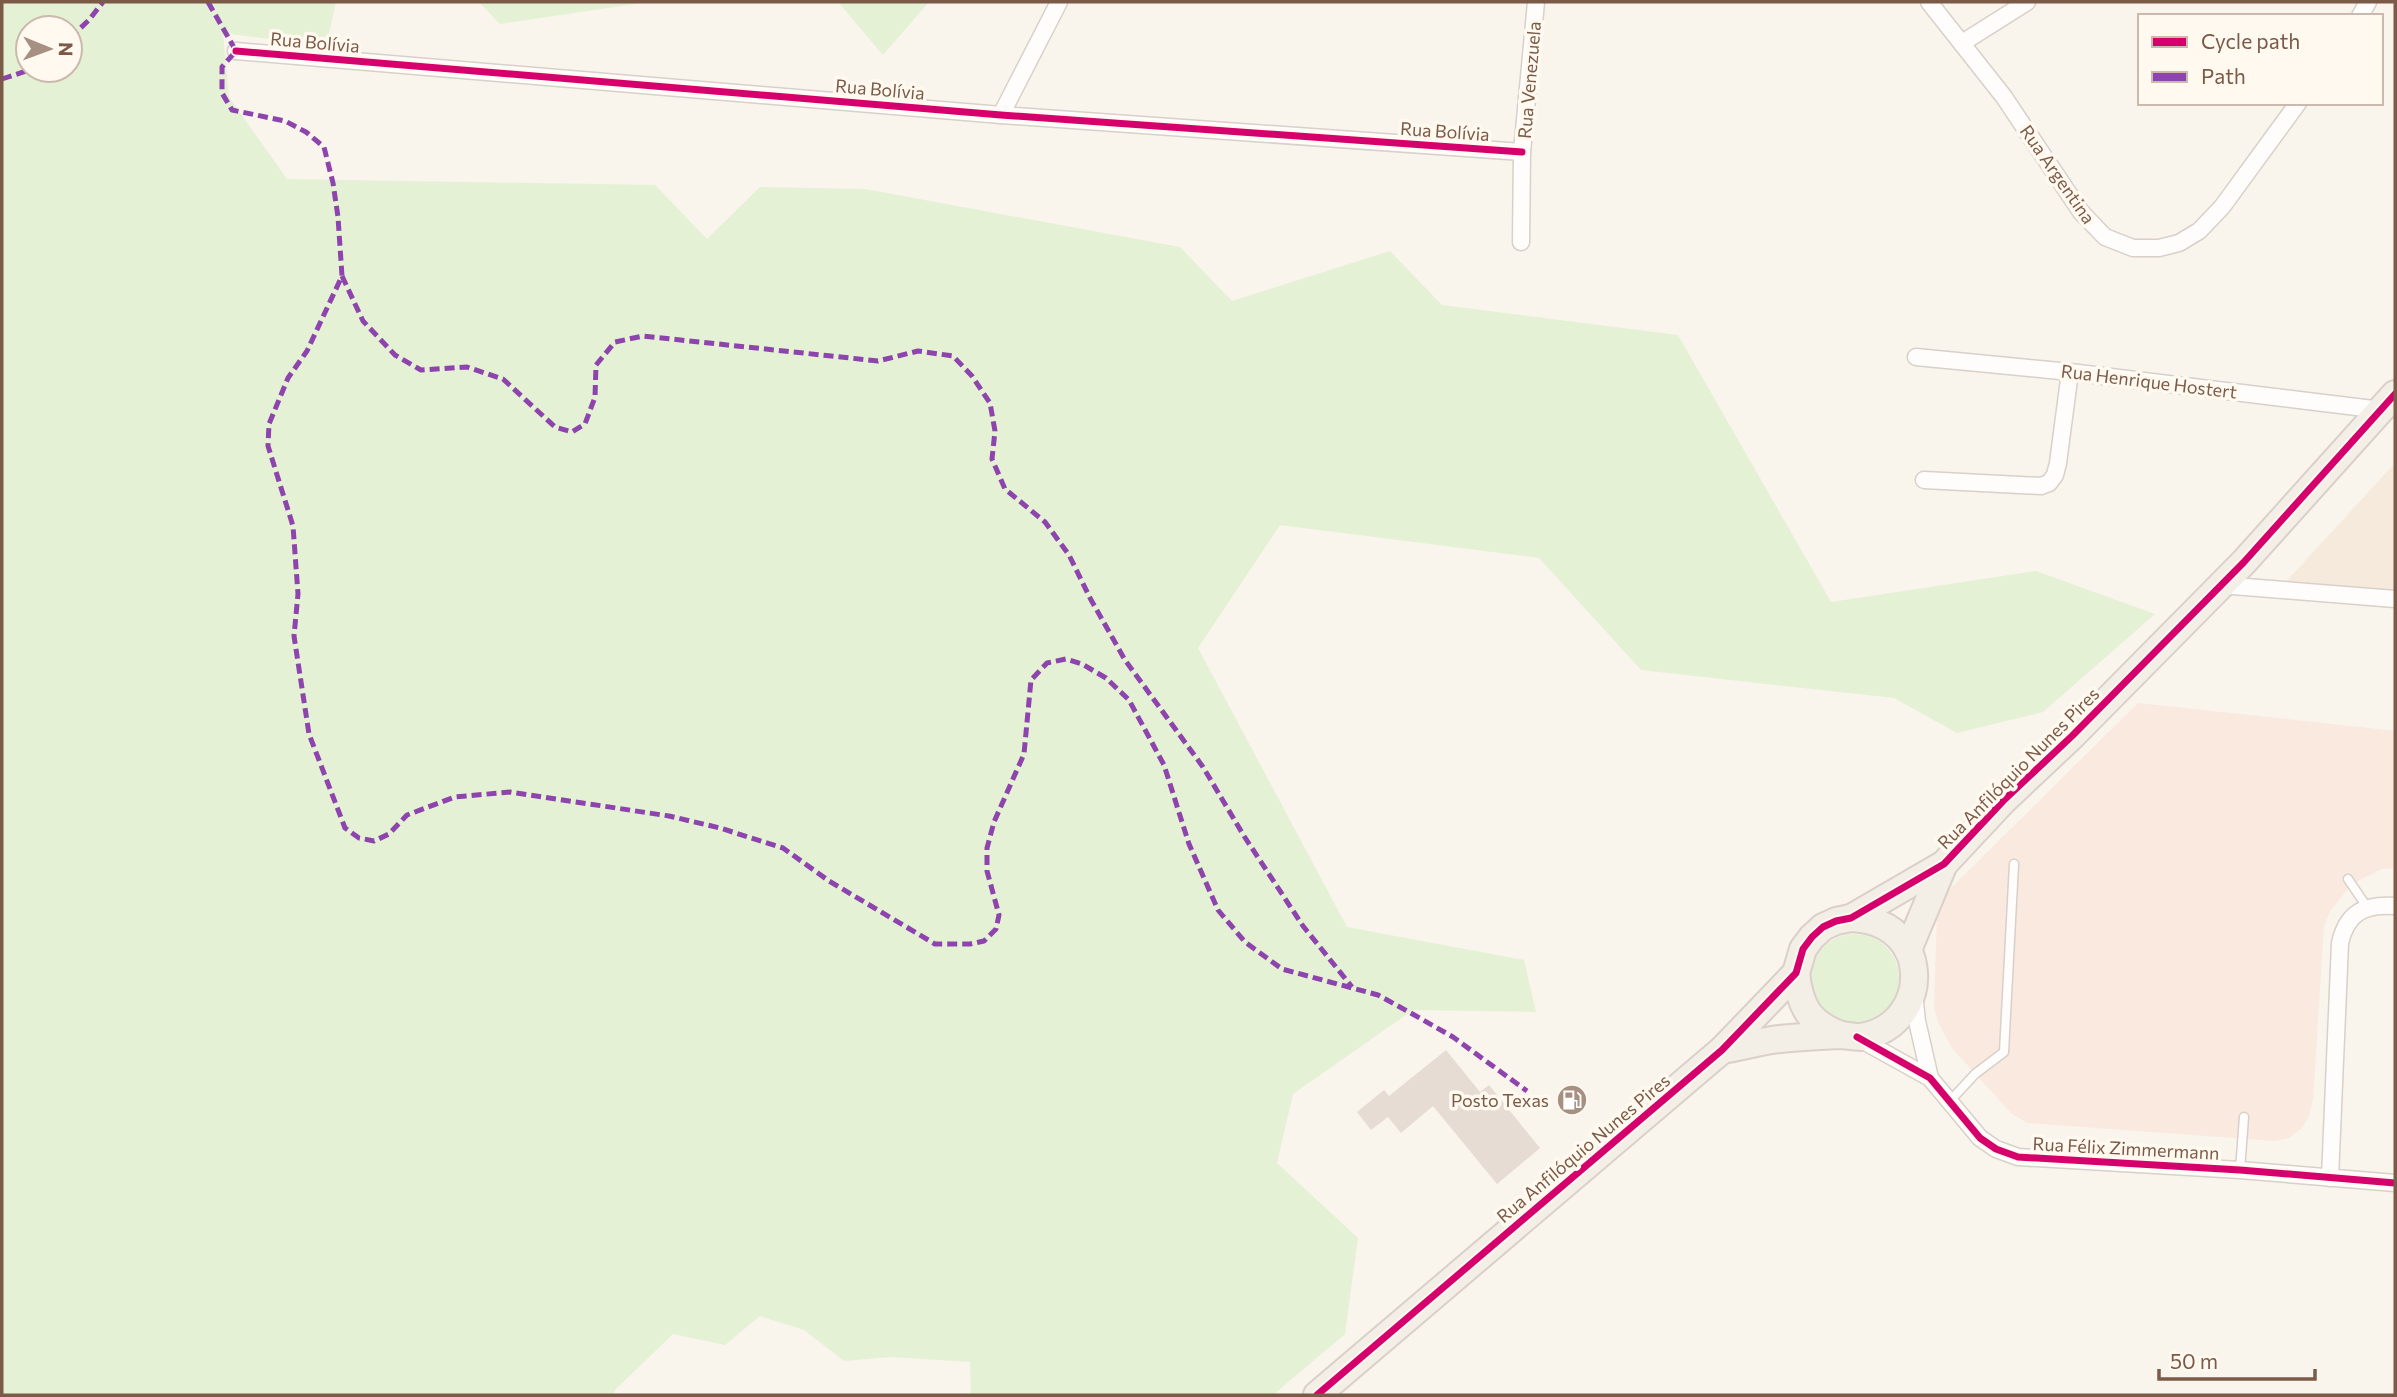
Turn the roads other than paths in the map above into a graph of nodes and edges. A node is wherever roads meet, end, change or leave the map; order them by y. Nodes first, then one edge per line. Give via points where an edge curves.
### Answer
1 (1059, 2) edge
2 (1536, 2) edge
3 (1929, 2) edge
4 (2027, 2) edge
5 (1962, 43) junction
6 (236, 51) dead end
7 (2297, 105) edge
8 (1001, 116) junction
9 (1522, 152) junction
10 (1521, 242) dead end
11 (1916, 356) dead end
12 (2070, 372) junction
13 (2388, 402) edge
14 (1924, 480) dead end
15 (2221, 584) junction
16 (2395, 598) edge
17 (1944, 864) junction
18 (2014, 864) dead end
19 (2348, 879) dead end
20 (2395, 906) edge
21 (2367, 907) junction
22 (1851, 918) junction
23 (1908, 950) junction
24 (1796, 973) junction
25 (1914, 990) junction
26 (1849, 1036) junction
27 (1722, 1051) junction
28 (1930, 1078) junction
29 (1949, 1102) junction
30 (2244, 1117) dead end
31 (2239, 1170) junction
32 (2330, 1178) junction
33 (2395, 1183) edge
34 (1317, 1395) edge

1 - 8 street
2 - 9 street, Rua Venezuela
3 - 5 street, Rua Argentina
4 - 5 street
5 - 7 street, Rua Argentina via 2081,212 2105,237 2133,248 2179,243 2199,231
6 - 8 street, Rua Bolívia
8 - 9 street, Rua Bolívia
9 - 10 street, Rua Venezuela
11 - 12 street, Rua Henrique Hostert
12 - 13 street, Rua Henrique Hostert
12 - 14 street via 2059,463 2049,483 2022,486
13 - 15 main road, Rua Anfilóquio Nunes Pires
15 - 16 street
15 - 17 main road, Rua Anfilóquio Nunes Pires
17 - 22 main road, Rua Anfilóquio Nunes Pires
17 - 23 main road, Rua Anfilóquio Nunes Pires
18 - 29 lane via 2004,1052
19 - 21 lane
20 - 21 street
21 - 32 street via 2352,918 2340,943
22 - 23 main road via 1878,922
22 - 24 main road, Rua Anfilóquio Nunes Pires via 1830,924 1812,937
23 - 25 main road
24 - 26 main road via 1804,1007 1820,1025
24 - 27 main road, Rua Anfilóquio Nunes Pires
25 - 26 main road, Rua Anfilóquio Nunes Pires via 1904,1011 1887,1028 1872,1035
25 - 28 street, Rua Félix Zimmermann
26 - 27 main road, Rua Anfilóquio Nunes Pires via 1777,1039
26 - 28 street, Rua Félix Zimmermann
27 - 34 main road, Rua Anfilóquio Nunes Pires
28 - 29 street, Rua Félix Zimmermann
29 - 31 street, Rua Félix Zimmermann via 1980,1138 2018,1157
30 - 31 lane
31 - 32 street, Rua Félix Zimmermann
32 - 33 street, Rua Félix Zimmermann

